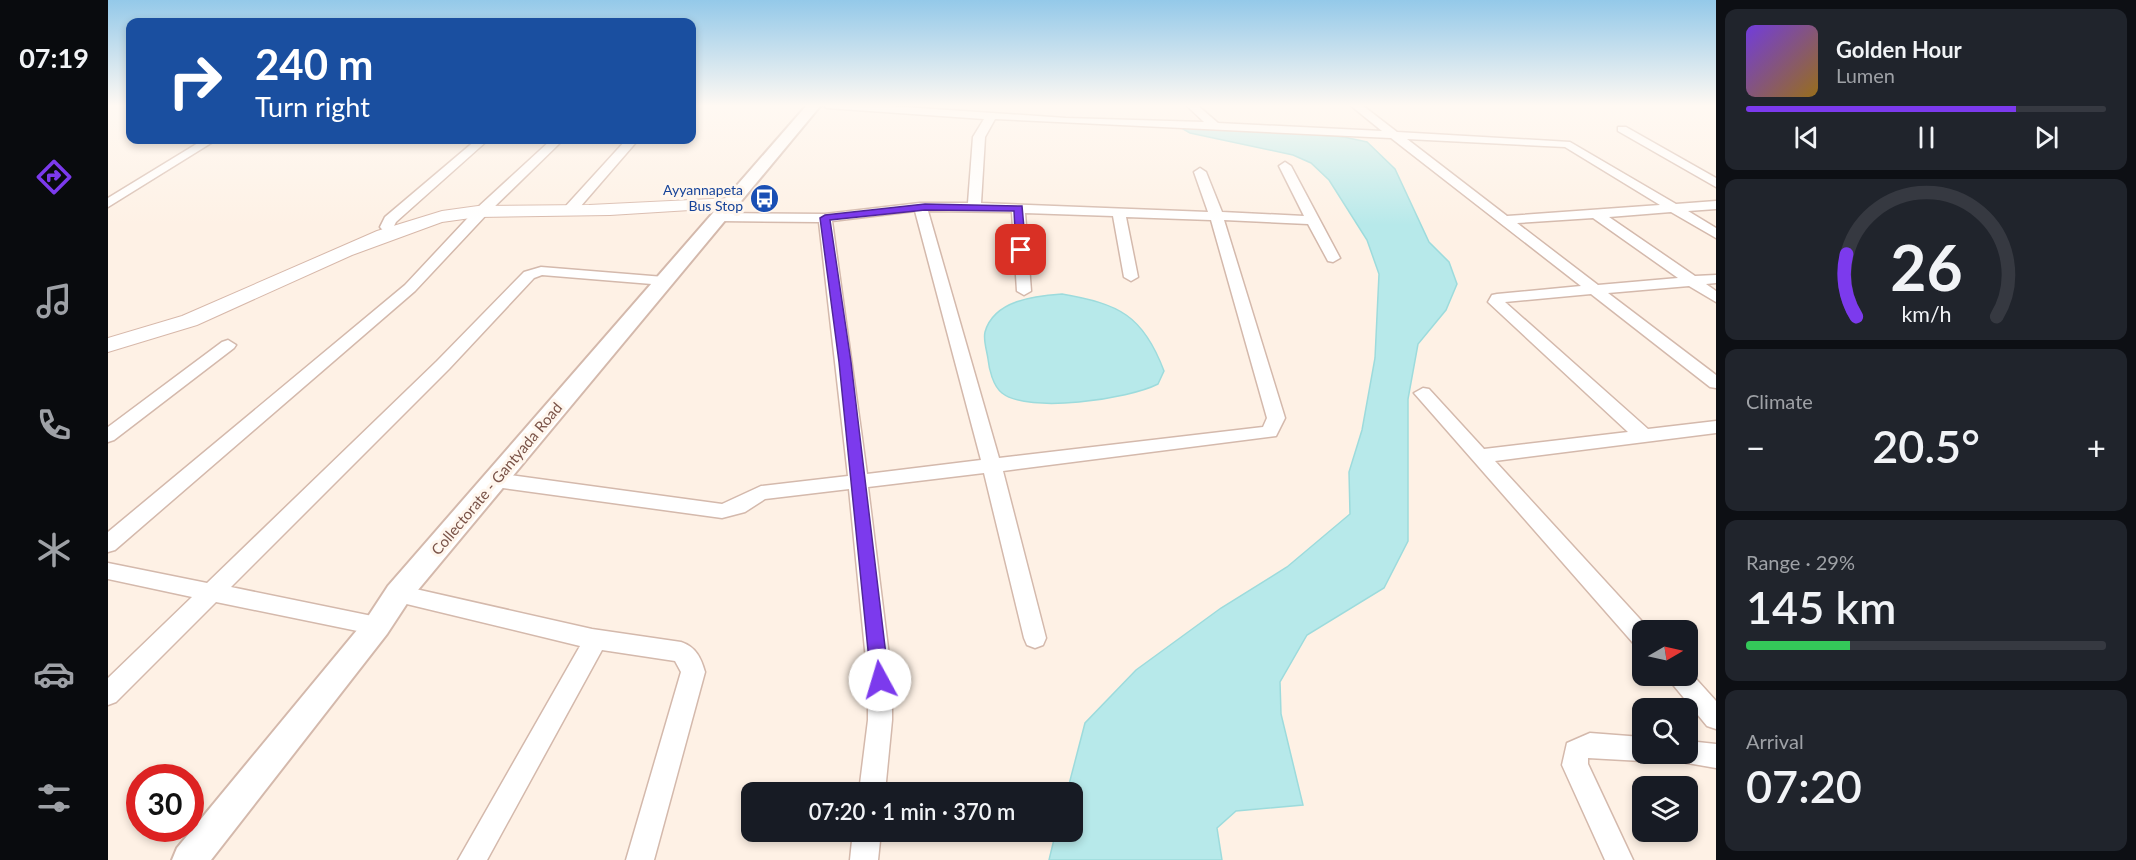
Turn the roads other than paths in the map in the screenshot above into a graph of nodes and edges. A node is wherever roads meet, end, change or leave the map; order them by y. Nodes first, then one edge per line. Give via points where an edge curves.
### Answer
1 (202, 145) edge
2 (476, 145) edge
3 (552, 145) edge
4 (628, 145) edge
5 (780, 145) edge
6 (978, 145) edge
7 (1406, 145) edge
8 (1571, 145) edge
9 (1650, 145) edge
10 (1285, 166) dead end
11 (1200, 172) dead end
12 (1716, 183) edge
13 (108, 203) edge
14 (1716, 205) edge
15 (920, 207) junction
16 (974, 207) junction
17 (1018, 208) junction
18 (1673, 208) junction
19 (483, 210) junction
20 (726, 210) junction
21 (569, 211) junction
22 (1119, 212) junction
23 (1595, 213) junction
24 (1216, 215) junction
25 (825, 218) junction
26 (1315, 220) junction
27 (1506, 220) junction
28 (392, 232) junction
29 (1716, 234) edge
30 (1333, 258) dead end
31 (1131, 277) dead end
32 (1716, 279) edge
33 (664, 281) junction
34 (1692, 281) junction
35 (1595, 289) junction
36 (1024, 291) dead end
37 (1716, 298) edge
38 (108, 345) edge
39 (228, 345) dead end
40 (1716, 383) edge
41 (1423, 393) dead end
42 (1716, 427) edge
43 (1643, 435) junction
44 (108, 436) edge
45 (1480, 456) junction
46 (992, 465) junction
47 (857, 479) junction
48 (496, 480) junction
49 (108, 544) edge
50 (108, 571) edge
51 (213, 592) junction
52 (398, 594) junction
53 (376, 626) junction
54 (1632, 626) edge
55 (1035, 638) dead end
56 (596, 639) junction
57 (1687, 686) edge
58 (108, 694) edge
59 (1716, 718) edge
60 (1632, 748) edge
61 (1698, 754) edge
62 (1716, 756) edge
63 (873, 782) edge
64 (866, 842) edge
65 (189, 860) edge
66 (472, 860) edge
67 (640, 860) edge
68 (864, 860) edge
69 (1619, 860) edge

1 - 13 street
2 - 28 street via 396,214 387,225
3 - 19 street
4 - 21 street
5 - 20 street, Collectorate - Gantyada Road
6 - 16 street
7 - 27 street
8 - 18 street
9 - 12 street
10 - 26 street
11 - 24 street
14 - 18 street
15 - 16 street
15 - 25 street
15 - 46 street
16 - 17 street
17 - 22 street
17 - 36 street
18 - 23 street
18 - 29 street
19 - 21 main road
19 - 28 main road
19 - 49 street via 410,288
20 - 21 main road
20 - 25 street
20 - 33 street, Collectorate - Gantyada Road
22 - 24 street
22 - 31 street
23 - 27 street
23 - 34 street
24 - 26 street
24 - 46 street via 1276,418 1270,432
25 - 47 street
26 - 30 street
27 - 35 street
28 - 38 main road via 180,326
32 - 34 street
33 - 48 street, Collectorate - Gantyada Road
33 - 51 street via 531,273
34 - 35 street
34 - 37 street
35 - 40 street
35 - 43 street via 1506,296 1496,302
39 - 44 street
41 - 45 street
42 - 43 street
43 - 45 street
45 - 54 street
46 - 47 street
46 - 55 street
47 - 48 street via 760,493 738,507 722,511
47 - 63 street via 880,680
48 - 52 street, Collectorate - Gantyada Road
50 - 51 street
51 - 53 street
51 - 58 street
52 - 53 street, Collectorate - Gantyada Road
52 - 56 street
53 - 65 street, Collectorate - Gantyada Road
56 - 66 street
56 - 67 street via 681,652 690,661 693,672
57 - 59 street
60 - 69 street via 1590,746 1576,752 1575,757 1575,765
61 - 62 street
64 - 68 street

